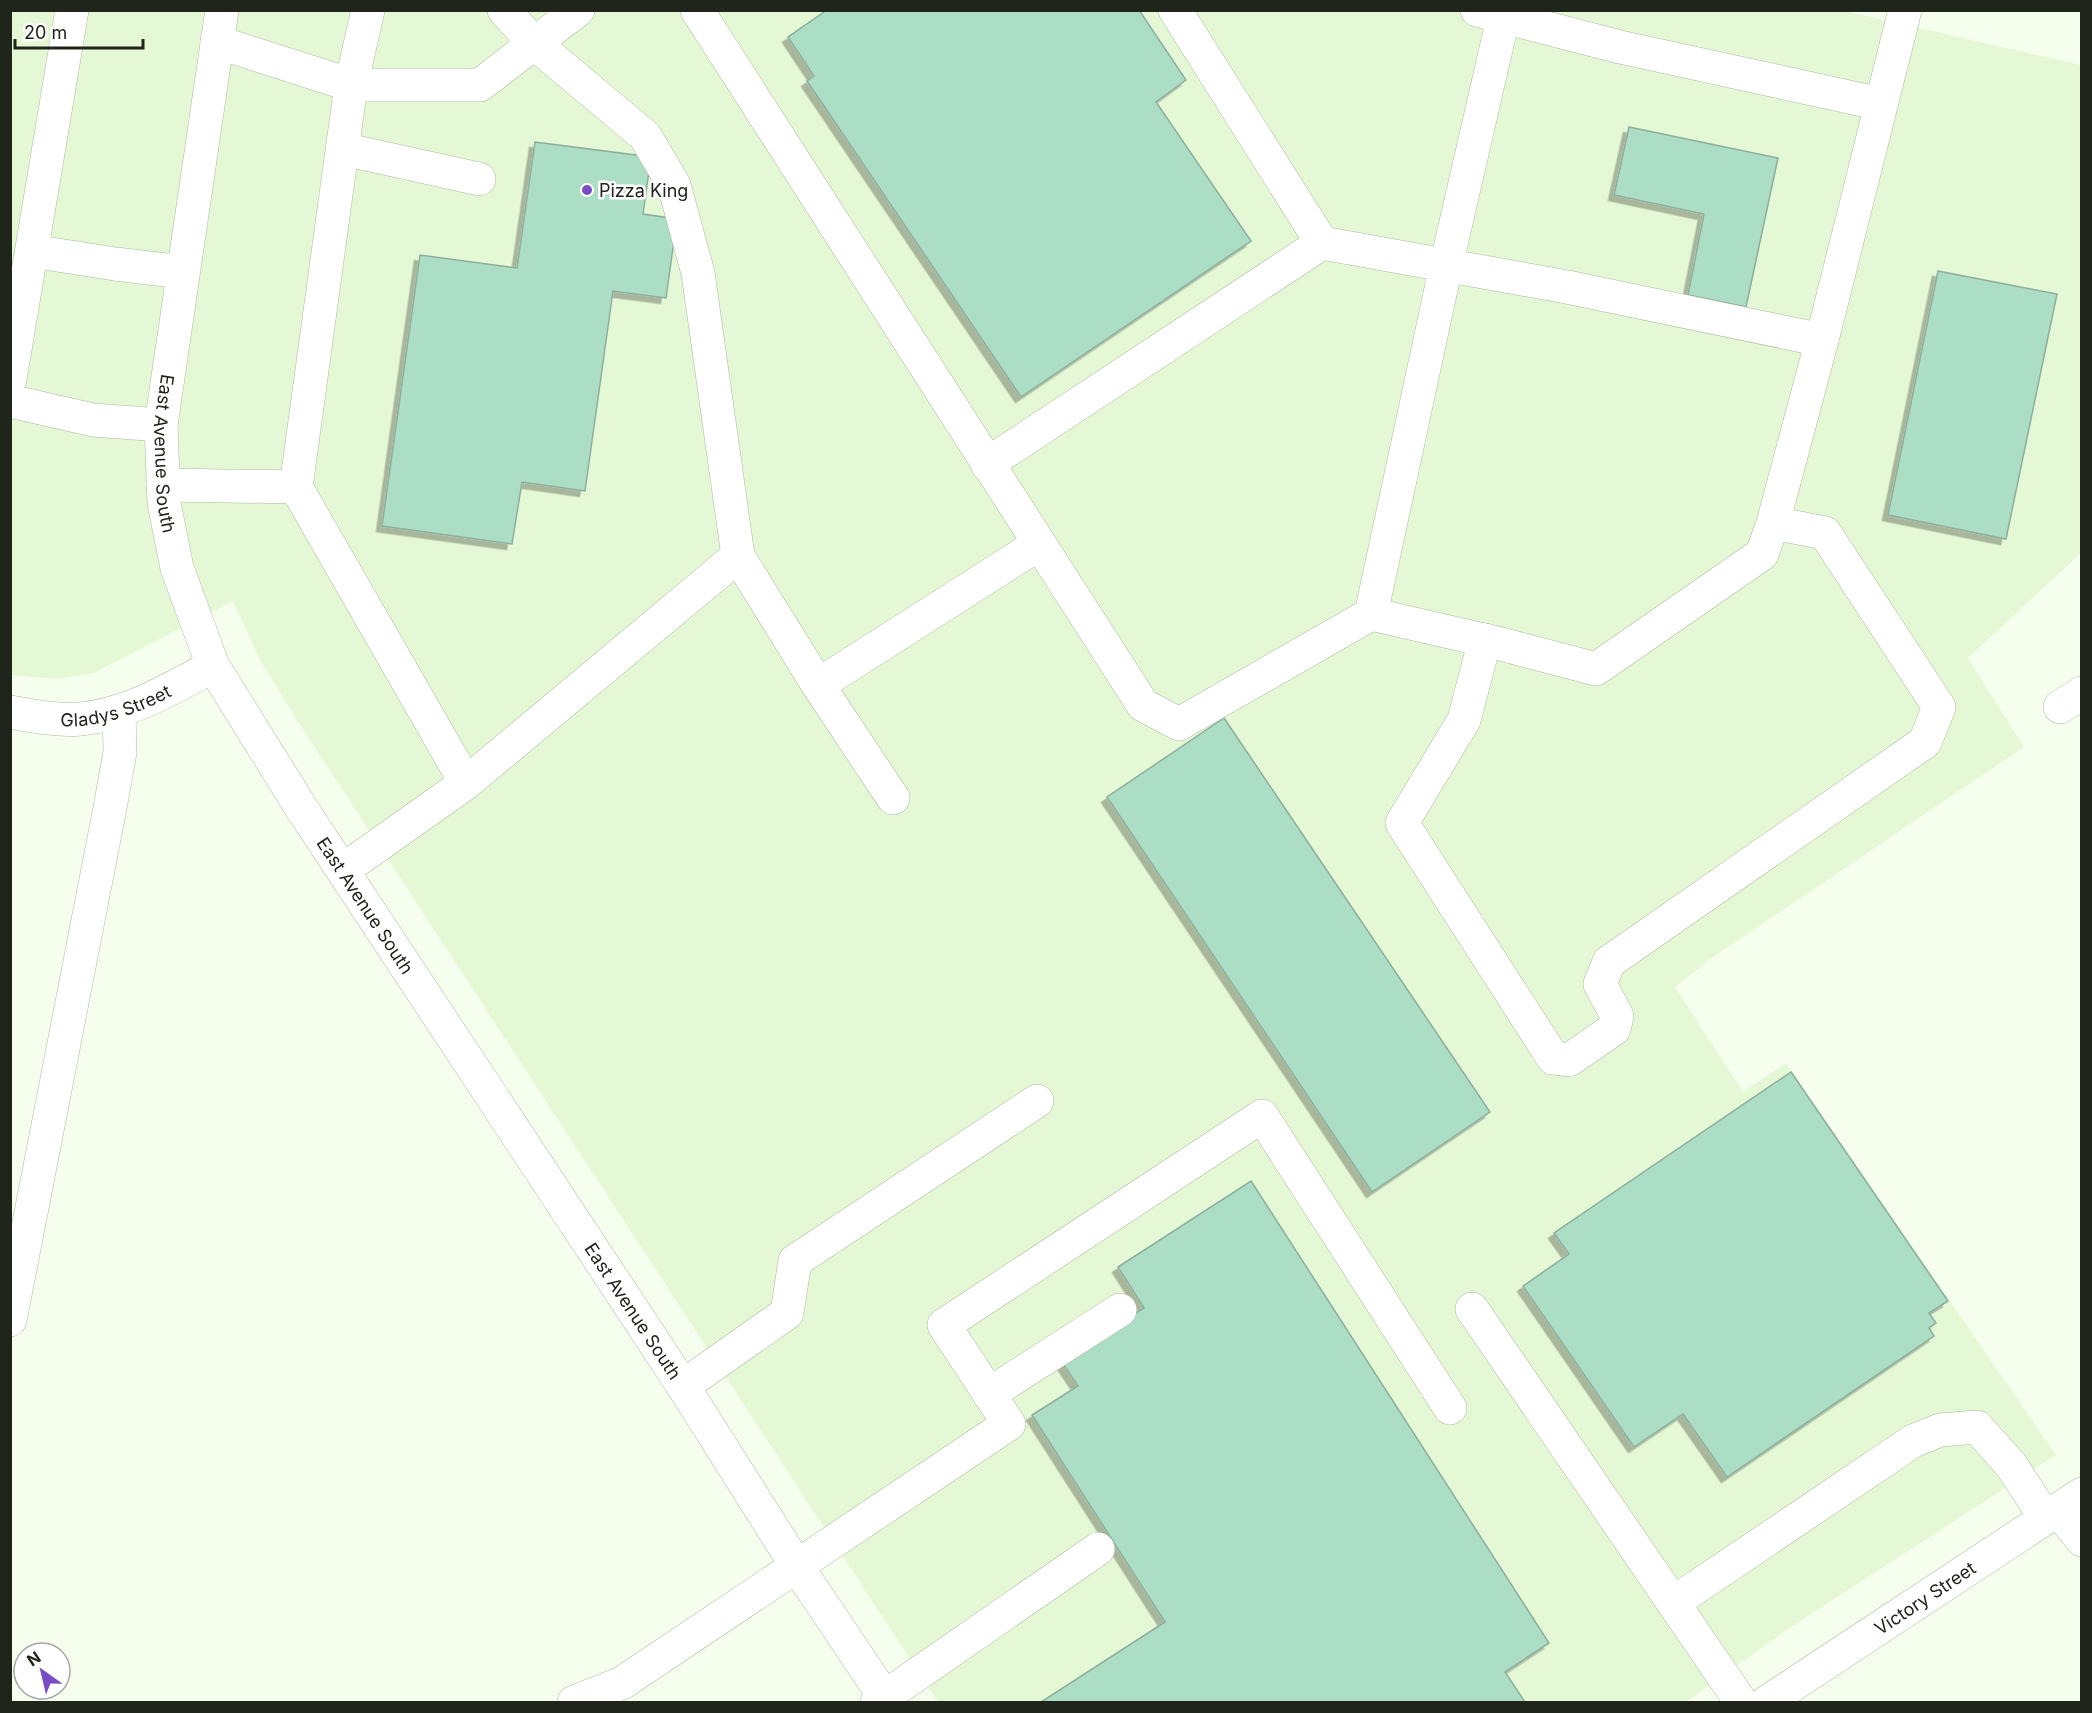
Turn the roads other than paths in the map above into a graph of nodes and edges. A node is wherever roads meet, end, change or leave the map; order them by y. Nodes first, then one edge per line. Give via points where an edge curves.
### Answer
1 (72, 10) edge
2 (368, 10) edge
3 (504, 10) edge
4 (578, 10) edge
5 (697, 10) edge
6 (1175, 10) edge
7 (1905, 10) edge
8 (1495, 12) edge
9 (220, 26) edge
10 (534, 43) junction
11 (351, 85) junction
12 (1881, 104) junction
13 (343, 149) junction
14 (479, 179) dead end
15 (1322, 243) junction
16 (32, 251) junction
17 (1446, 266) junction
18 (183, 272) junction
19 (1822, 340) junction
20 (10, 379) edge
21 (10, 401) edge
22 (161, 425) junction
23 (987, 464) junction
24 (163, 484) junction
25 (296, 487) junction
26 (1773, 523) junction
27 (1038, 544) junction
28 (738, 556) junction
29 (1371, 614) junction
30 (1485, 640) junction
31 (213, 666) junction
32 (818, 684) junction
33 (119, 711) junction
34 (10, 712) edge
35 (466, 783) junction
36 (893, 798) dead end
37 (343, 870) junction
38 (1037, 1101) dead end
39 (1472, 1309) dead end
40 (1120, 1310) dead end
41 (10, 1320) edge
42 (683, 1386) junction
43 (989, 1394) junction
44 (1450, 1408) dead end
45 (2062, 1507) edge
46 (2082, 1540) edge
47 (1098, 1549) dead end
48 (796, 1565) junction
49 (1673, 1603) junction
50 (883, 1701) edge
51 (574, 1702) edge
52 (1741, 1702) edge
53 (1767, 1702) edge

1 - 16 street
2 - 11 street
3 - 10 street
4 - 10 street
5 - 23 street
6 - 15 street
7 - 12 street
8 - 12 street via 1620,47
8 - 17 street
9 - 11 street
9 - 18 street, East Avenue South
10 - 11 street via 480,85
10 - 28 street via 645,136 674,185 698,273
11 - 13 street
12 - 19 street
13 - 14 street
13 - 25 street
15 - 17 street
15 - 23 street
16 - 18 street
16 - 20 street
17 - 19 street
17 - 29 street
18 - 22 street, East Avenue South
19 - 26 street
21 - 22 street via 93,420
22 - 24 street, East Avenue South
23 - 27 street
24 - 25 street
24 - 31 street, East Avenue South via 177,568
25 - 35 street
26 - 30 street via 1762,554 1596,669
26 - 30 street via 1825,533 1939,707 1924,742 1609,962 1600,984 1617,1016 1614,1029 1569,1060 1553,1058 1402,823 1464,720
27 - 29 street via 1143,705 1179,724
27 - 32 street
28 - 32 street
28 - 35 street
29 - 30 street
31 - 33 street, Gladys Street
31 - 37 street, East Avenue South
32 - 36 street
33 - 34 street, Gladys Street via 79,719
33 - 41 street via 120,752 110,808
35 - 37 street
37 - 42 street, East Avenue South
38 - 42 street via 795,1261 787,1313
39 - 49 street
40 - 43 street
42 - 48 street, East Avenue South
43 - 44 street via 944,1325 1262,1116
43 - 48 street via 1009,1424
45 - 46 street
45 - 49 street via 2011,1466 1977,1427 1940,1430 1913,1441
45 - 53 street, Victory Street
47 - 50 street
48 - 50 street, East Avenue South
48 - 51 street via 622,1683
49 - 52 street

